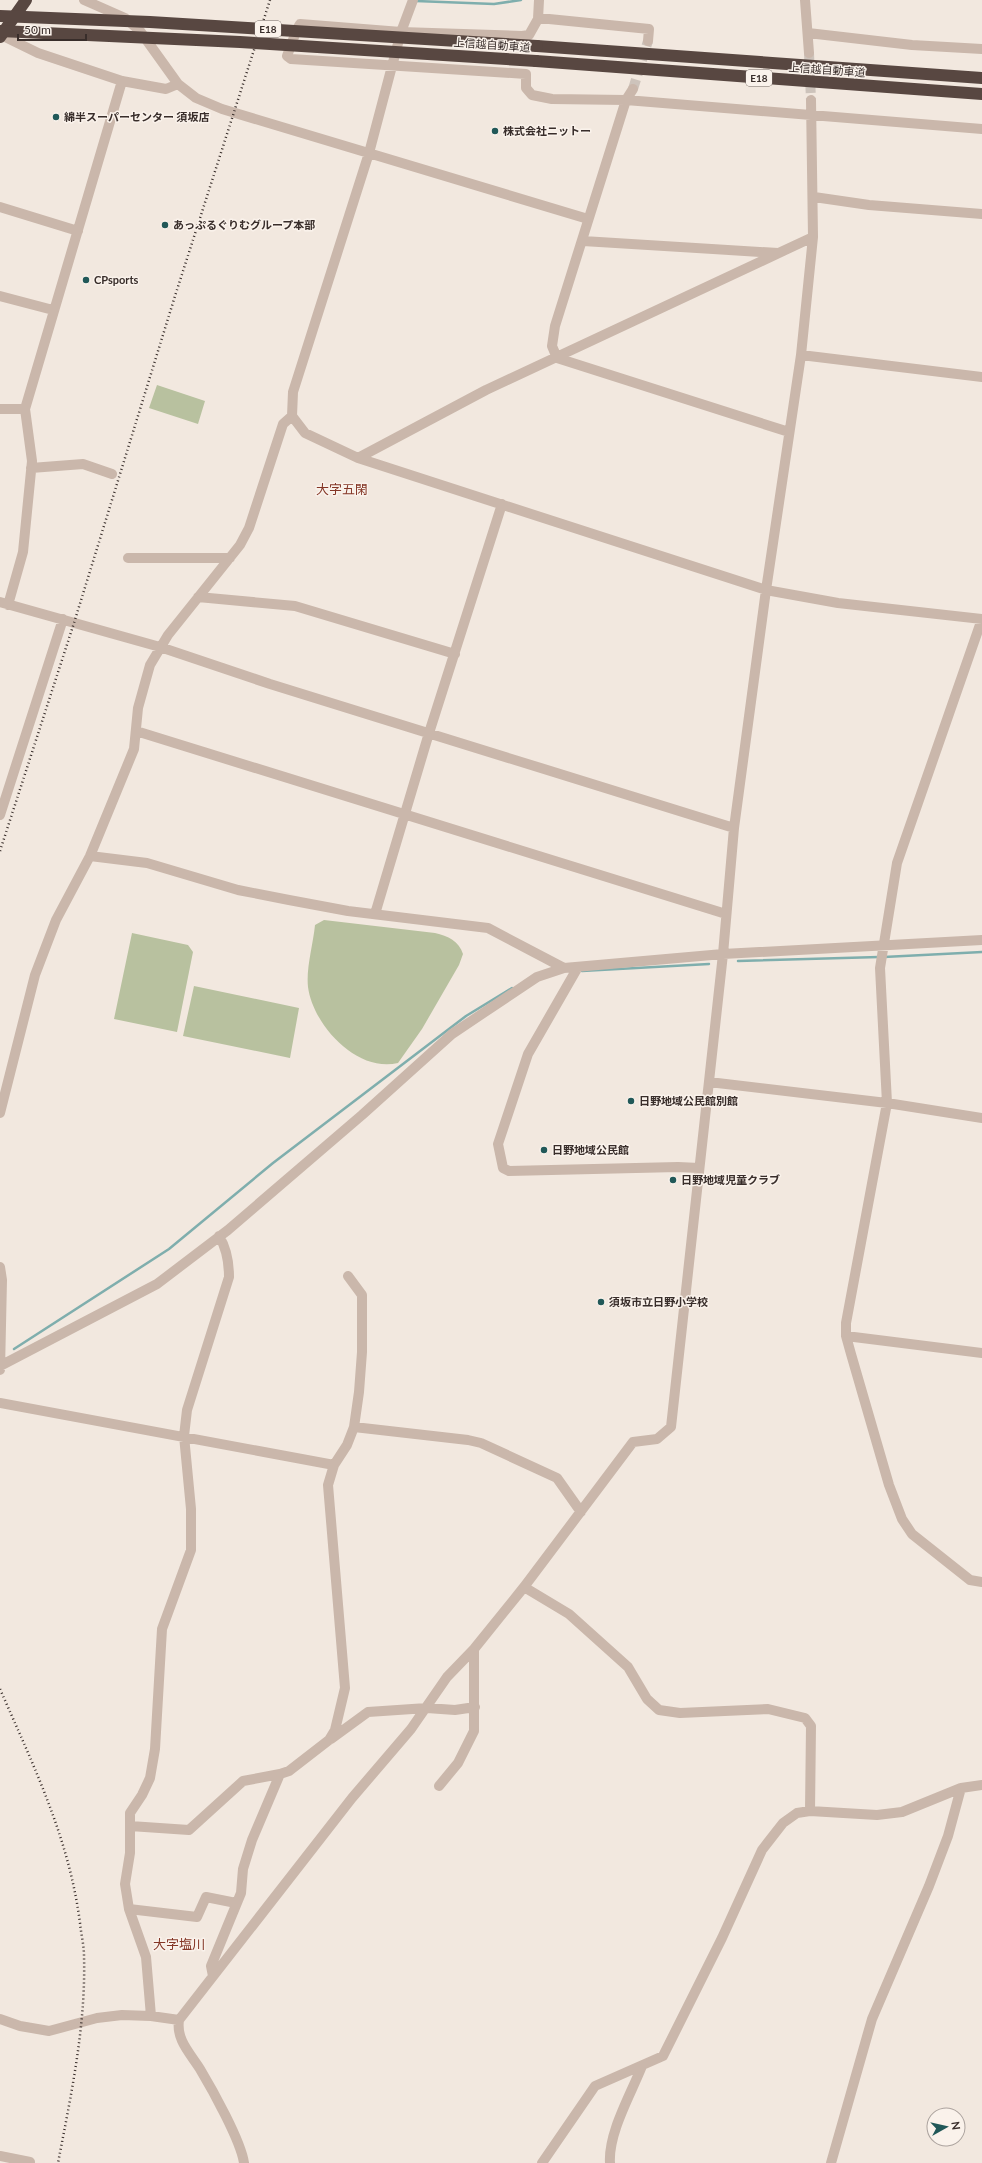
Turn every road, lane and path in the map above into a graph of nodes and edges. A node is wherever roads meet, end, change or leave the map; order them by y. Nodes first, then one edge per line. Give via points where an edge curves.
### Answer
1 (26, 0) edge
2 (84, 0) edge
3 (806, 0) edge
4 (539, 2) edge
5 (412, 3) edge
6 (0, 16) edge
7 (538, 19) junction
8 (401, 32) junction
9 (808, 33) junction
10 (0, 34) edge
11 (529, 35) junction
12 (648, 40) dead end
13 (982, 49) edge
14 (809, 53) tunnel mouth
15 (392, 67) junction
16 (526, 74) junction
17 (982, 78) edge
18 (122, 81) junction
19 (178, 84) junction
20 (633, 88) tunnel mouth
21 (982, 94) edge
22 (626, 100) junction
23 (811, 100) tunnel mouth
24 (812, 114) junction
25 (982, 129) edge
26 (369, 153) junction
27 (814, 197) junction
28 (0, 207) edge
29 (982, 214) edge
30 (588, 219) junction
31 (78, 231) junction
32 (813, 237) junction
33 (583, 241) junction
34 (780, 253) junction
35 (0, 296) edge
36 (53, 310) junction
37 (801, 355) junction
38 (557, 358) junction
39 (982, 377) edge
40 (25, 408) junction
41 (0, 409) edge
42 (292, 416) junction
43 (790, 432) junction
44 (358, 458) junction
45 (31, 468) junction
46 (112, 474) dead end
47 (502, 504) junction
48 (128, 558) dead end
49 (230, 558) junction
50 (766, 590) junction
51 (198, 597) junction
52 (4, 603) edge
53 (63, 619) junction
54 (982, 619) edge
55 (160, 647) junction
56 (455, 654) junction
57 (136, 730) junction
58 (429, 734) junction
59 (0, 814) edge
60 (405, 814) junction
61 (734, 828) junction
62 (90, 856) junction
63 (375, 914) junction
64 (726, 914) junction
65 (982, 940) edge
66 (883, 948) junction
67 (723, 954) junction
68 (578, 967) junction
69 (564, 968) junction
70 (709, 1082) junction
71 (887, 1104) junction
72 (0, 1113) edge
73 (982, 1118) edge
74 (699, 1168) junction
75 (219, 1236) junction
76 (0, 1267) edge
77 (348, 1276) dead end
78 (846, 1336) junction
79 (982, 1353) edge
80 (0, 1366) edge
81 (0, 1370) edge
82 (0, 1403) edge
83 (354, 1427) junction
84 (184, 1436) junction
85 (334, 1465) junction
86 (581, 1512) junction
87 (982, 1582) edge
88 (524, 1587) junction
89 (474, 1650) junction
90 (475, 1707) junction
91 (427, 1708) junction
92 (329, 1740) junction
93 (280, 1774) junction
94 (982, 1785) edge
95 (439, 1786) dead end
96 (961, 1788) junction
97 (810, 1811) junction
98 (130, 1826) junction
99 (236, 1903) junction
100 (129, 1909) junction
101 (213, 1976) junction
102 (151, 2016) junction
103 (0, 2019) edge
104 (179, 2020) junction
105 (642, 2066) junction
106 (0, 2156) edge
107 (30, 2161) edge
108 (244, 2163) edge
109 (542, 2163) edge
110 (610, 2163) edge
111 (831, 2163) edge

1 - 10 highway
2 - 19 street via 125,18 140,32
3 - 9 street
4 - 7 street
5 - 8 street
6 - 17 highway, 上信越自動車道 / E18, bridge via 150,22 537,46
7 - 11 street
7 - 12 street via 649,29
8 - 11 street
8 - 15 street
8 - 15 street via 300,24 287,56 291,59
9 - 13 street via 912,45
9 - 14 street
10 - 18 street via 38,53
10 - 21 highway, 上信越自動車道 / E18, bridge via 240,42
11 - 16 street
15 - 16 street
15 - 26 street
16 - 22 street via 526,88 532,95 577,101
18 - 19 street via 166,89
18 - 31 street
19 - 26 street via 196,98 222,109
20 - 22 street
22 - 24 street
22 - 30 street
23 - 24 street
24 - 25 street
24 - 27 street
26 - 30 street
26 - 42 street via 293,392
27 - 29 street via 869,205
27 - 32 street
28 - 31 street
30 - 33 street
31 - 36 street
32 - 34 street
32 - 37 street
33 - 34 street
33 - 38 street via 555,326 552,346
34 - 38 street
35 - 36 street
36 - 40 street
37 - 39 street
37 - 43 street
38 - 43 street
38 - 44 street via 486,390
40 - 41 street
40 - 45 street
42 - 44 street via 305,433
42 - 49 street via 283,424 249,528
43 - 50 street
44 - 47 street
45 - 46 street via 83,464
45 - 52 street via 23,552
47 - 50 street
47 - 56 street
48 - 49 street
49 - 51 street
50 - 54 street via 838,603
50 - 61 street
51 - 55 street
51 - 56 street via 295,606
52 - 53 street
53 - 55 street
53 - 59 street
54 - 66 street via 897,863
55 - 57 street via 150,665 138,708
55 - 58 street
56 - 58 street
57 - 60 street
57 - 62 street via 134,749
58 - 60 street
58 - 61 street
60 - 63 street
60 - 64 street
61 - 64 street
62 - 63 street via 147,863 238,890
62 - 72 street via 56,920 35,975
63 - 69 street via 488,928
64 - 67 street
65 - 66 street
66 - 67 street
66 - 71 street via 880,1002
67 - 68 street
67 - 70 street
68 - 69 street
68 - 74 street via 528,1054 498,1144 503,1168 509,1171
69 - 75 street via 537,977 452,1034 362,1115
70 - 71 street
70 - 74 street
71 - 73 street
71 - 78 street via 863,1238 848,1303
74 - 86 street via 671,1427 657,1439 633,1442
75 - 80 street via 158,1284
75 - 84 street via 228,1260 229,1277 192,1390
76 - 80 street
77 - 83 street via 362,1295 362,1352
78 - 79 street
78 - 87 street via 889,1485 902,1519 912,1534 970,1580
80 - 81 street
82 - 84 street
83 - 85 street via 347,1445
83 - 86 street via 481,1443 557,1478
84 - 85 street
84 - 98 street via 191,1509 191,1550 162,1629 153,1764 150,1778 130,1813
85 - 92 street via 328,1485 345,1688 335,1730
86 - 88 street
88 - 89 street
88 - 97 street via 569,1614 628,1666 646,1699 659,1710 680,1713 768,1709 805,1718 811,1726
89 - 90 street
89 - 91 street via 447,1677
90 - 91 street via 455,1710
90 - 95 street via 474,1731 458,1763
91 - 92 street via 368,1712
91 - 101 street via 352,1798
92 - 93 street via 289,1771
93 - 98 street via 243,1781 189,1830
93 - 99 street via 252,1840
94 - 96 street
96 - 97 street via 902,1812 877,1815
96 - 111 street via 948,1836 929,1886 872,2019
97 - 105 street via 797,1813 783,1823 762,1850 722,1938 663,2056
98 - 100 street via 130,1853 125,1884
99 - 100 street via 206,1897 196,1917
99 - 101 street via 215,1953 211,1966
100 - 102 street via 146,1958
101 - 104 street
102 - 103 street via 122,2015 97,2018 49,2031 20,2026
102 - 104 street
104 - 108 street via 177,2031 231,2128 242,2151
105 - 109 street via 595,2086
105 - 110 street via 613,2135 609,2152
106 - 107 street

